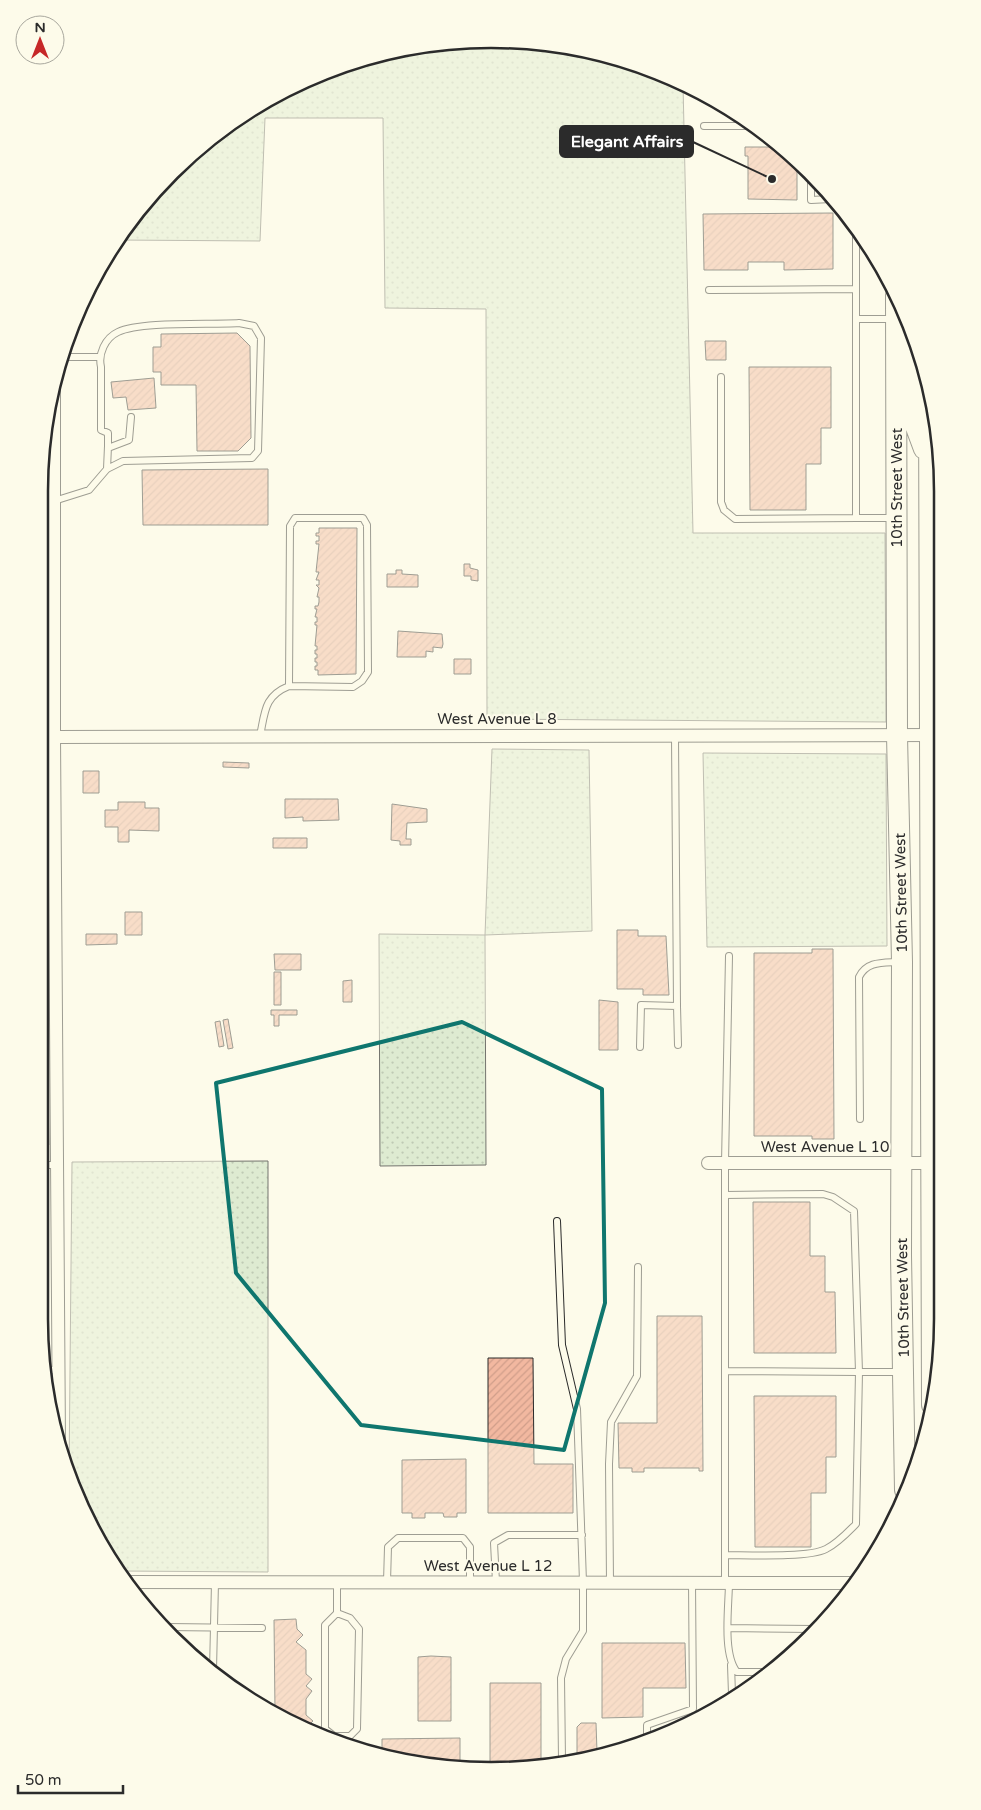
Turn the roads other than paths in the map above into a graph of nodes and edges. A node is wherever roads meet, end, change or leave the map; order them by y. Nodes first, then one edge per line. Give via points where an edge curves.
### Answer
1 (704, 126) dead end
2 (742, 126) edge
3 (811, 184) edge
4 (826, 200) edge
5 (856, 240) edge
6 (856, 289) junction
7 (709, 290) dead end
8 (896, 312) edge
9 (856, 318) junction
10 (896, 319) junction
11 (900, 322) edge
12 (912, 353) edge
13 (69, 356) edge
14 (99, 358) junction
15 (721, 377) dead end
16 (54, 416) edge
17 (131, 417) dead end
18 (929, 427) edge
19 (108, 446) junction
20 (929, 463) junction
21 (107, 469) junction
22 (54, 501) junction
23 (934, 508) edge
24 (856, 518) junction
25 (898, 518) junction
26 (289, 686) junction
27 (897, 734) junction
28 (934, 734) edge
29 (675, 735) junction
30 (260, 736) junction
31 (54, 737) junction
32 (900, 840) junction
33 (934, 947) edge
34 (729, 956) dead end
35 (902, 962) junction
36 (677, 1006) junction
37 (678, 1045) dead end
38 (640, 1047) dead end
39 (860, 1119) dead end
40 (708, 1163) dead end
41 (725, 1163) junction
42 (934, 1163) edge
43 (903, 1164) junction
44 (48, 1165) edge
45 (57, 1165) junction
46 (725, 1195) junction
47 (557, 1221) dead end
48 (638, 1267) dead end
49 (53, 1370) edge
50 (727, 1371) junction
51 (859, 1372) junction
52 (904, 1372) junction
53 (56, 1406) edge
54 (905, 1476) edge
55 (582, 1535) junction
56 (726, 1555) junction
57 (134, 1582) edge
58 (215, 1582) junction
59 (337, 1582) junction
60 (387, 1582) junction
61 (470, 1582) junction
62 (496, 1582) junction
63 (583, 1582) junction
64 (610, 1582) junction
65 (692, 1582) junction
66 (727, 1582) junction
67 (846, 1583) edge
68 (337, 1613) junction
69 (171, 1627) edge
70 (214, 1628) junction
71 (262, 1628) dead end
72 (729, 1628) junction
73 (808, 1629) edge
74 (213, 1665) edge
75 (731, 1665) junction
76 (759, 1672) edge
77 (732, 1691) edge
78 (329, 1732) edge
79 (647, 1734) edge
80 (340, 1736) edge
81 (562, 1757) edge

1 - 2 lane
3 - 4 lane via 811,200
5 - 6 lane
6 - 7 lane
6 - 9 lane
8 - 10 main road, 10th Street West
9 - 10 lane
9 - 24 lane
10 - 11 main road
10 - 25 main road, 10th Street West
12 - 20 main road via 914,422
13 - 14 lane
14 - 19 lane via 102,367 101,430 108,434
14 - 21 lane via 102,347 117,332 142,326 239,324 254,326 261,338 258,451 252,458 123,461
15 - 24 lane via 721,502 729,516
16 - 22 street
17 - 19 lane via 129,440
18 - 20 main road, 10th Street West
19 - 21 lane
20 - 23 main road, 10th Street West
21 - 22 lane via 89,490
22 - 31 street
24 - 25 lane
25 - 27 main road, 10th Street West
26 - 26 lane via 290,526 295,518 363,518 367,525 368,672 353,686
26 - 30 lane via 277,691 266,705
27 - 28 street, West Avenue L 8
27 - 29 street, West Avenue L 8
27 - 32 main road, 10th Street West
29 - 30 street, West Avenue L 8
29 - 36 lane
30 - 31 street, West Avenue L 8
31 - 45 street
32 - 33 main road via 913,879 914,932 918,942
32 - 35 main road, 10th Street West
34 - 41 lane
35 - 39 lane via 873,963 862,970 859,977
35 - 43 main road, 10th Street West
36 - 37 lane
36 - 38 lane via 641,1005
40 - 41 street, West Avenue L 10
41 - 43 street, West Avenue L 10
41 - 46 lane
42 - 43 street, West Avenue L 10
43 - 52 main road, 10th Street West
44 - 45 lane
45 - 49 street
46 - 50 lane
46 - 51 lane via 823,1194 854,1211
47 - 55 lane via 562,1345 577,1408
48 - 64 lane via 637,1376 612,1422
49 - 53 street
50 - 51 lane
50 - 56 lane
51 - 52 lane
51 - 56 lane via 856,1524 824,1550
52 - 54 main road, 10th Street West
55 - 62 lane via 508,1535 494,1542
55 - 63 lane
56 - 66 lane
57 - 58 street, West Avenue L 12
58 - 59 street, West Avenue L 12
58 - 70 lane
59 - 60 street, West Avenue L 12
59 - 68 lane
60 - 61 street, West Avenue L 12
60 - 61 lane via 388,1547 398,1538 463,1538 470,1547
61 - 62 street, West Avenue L 12
62 - 63 street, West Avenue L 12
63 - 64 street, West Avenue L 12
63 - 81 lane via 583,1631 566,1659 561,1678
64 - 65 street, West Avenue L 12
65 - 66 street, West Avenue L 12
65 - 79 lane via 693,1709 647,1725
66 - 67 street, West Avenue L 12
66 - 72 lane
68 - 78 lane via 325,1625 325,1729
68 - 80 lane via 350,1618 359,1628 357,1729 350,1736
69 - 70 lane
70 - 71 lane
70 - 74 lane
72 - 73 lane
72 - 75 lane
75 - 76 lane via 737,1672
75 - 77 lane

